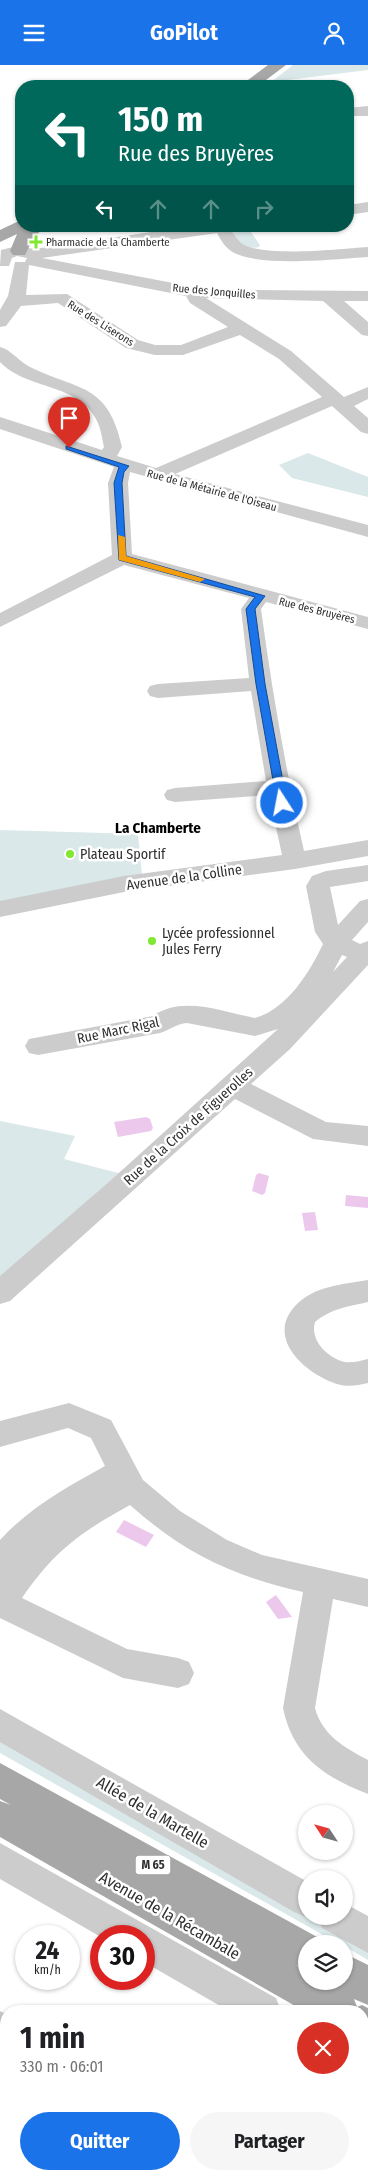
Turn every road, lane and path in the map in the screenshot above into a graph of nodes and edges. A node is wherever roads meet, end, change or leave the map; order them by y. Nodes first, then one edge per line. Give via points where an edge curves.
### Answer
1 (278, 65) edge
2 (257, 80) edge
3 (368, 111) edge
4 (354, 112) edge
5 (368, 207) edge
6 (354, 209) edge
7 (12, 218) edge
8 (29, 232) edge
9 (191, 232) edge
10 (228, 232) edge
11 (0, 237) edge
12 (368, 252) edge
13 (14, 258) edge
14 (194, 292) junction
15 (328, 296) junction
16 (368, 296) edge
17 (16, 301) junction
18 (0, 322) edge
19 (242, 328) junction
20 (368, 331) edge
21 (0, 352) edge
22 (368, 392) edge
23 (340, 402) junction
24 (365, 420) edge
25 (0, 423) edge
26 (106, 459) junction
27 (124, 466) junction
28 (156, 475) junction
29 (368, 531) edge
30 (122, 558) junction
31 (260, 596) junction
32 (0, 621) edge
33 (368, 623) edge
34 (260, 684) junction
35 (158, 691) dead end
36 (278, 787) junction
37 (175, 795) dead end
38 (368, 848) edge
39 (295, 861) junction
40 (368, 873) edge
41 (368, 907) edge
42 (0, 909) edge
43 (336, 943) junction
44 (366, 952) edge
45 (38, 1046) dead end
46 (233, 1086) junction
47 (368, 1136) edge
48 (368, 1291) edge
49 (0, 1293) edge
50 (368, 1371) edge
51 (0, 1434) edge
52 (128, 1480) junction
53 (0, 1563) edge
54 (320, 1583) junction
55 (368, 1593) edge
56 (0, 1603) edge
57 (178, 1673) dead end
58 (0, 1724) edge
59 (368, 1778) edge
60 (0, 1780) edge
61 (0, 1818) edge
62 (0, 1860) edge
63 (298, 1895) edge
64 (114, 1925) edge
65 (350, 1925) edge
66 (368, 1935) edge
67 (298, 1947) edge
68 (155, 1949) edge
69 (353, 1977) edge
70 (368, 1985) edge
71 (252, 2005) edge
72 (329, 2005) edge

1 - 2 main road
3 - 4 street
5 - 6 street
7 - 11 main road
8 - 13 main road
9 - 13 street
10 - 12 street via 235,247 246,251 300,255
13 - 14 street, Rue des Jonquilles
13 - 17 street via 20,286
14 - 15 street, Rue des Jonquilles
14 - 19 street via 196,299
15 - 16 street, Rue des Jonquilles
15 - 20 street
17 - 18 street
17 - 19 street, Rue des Liserons via 61,298 132,344 155,350 183,350
19 - 23 street via 285,355
21 - 26 street via 22,371 60,383 95,404 106,421 113,447
22 - 23 street
23 - 24 street
23 - 28 street
25 - 26 street, Rue de la Métairie de l'Oiseau
26 - 27 street, Rue de la Métairie de l'Oiseau
27 - 28 street, Rue de la Métairie de l'Oiseau
27 - 30 street via 118,483
28 - 29 street, Rue de la Métairie de l'Oiseau
30 - 31 street, Rue des Bruyères
30 - 32 street
31 - 33 street, Rue des Bruyères
31 - 34 street via 251,609
34 - 35 street
34 - 36 street
36 - 37 street
36 - 39 street
38 - 39 street, Avenue de la Colline
39 - 42 street, Avenue de la Colline via 124,884
40 - 43 street via 320,881 318,886 327,933
41 - 43 street, Rue Marc Rigal
43 - 44 street
43 - 45 street, Rue Marc Rigal via 323,971 287,1010 266,1025 254,1027 195,1015 172,1015 160,1024
44 - 46 street, Rue de la Croix de Figuerolles via 281,1042
46 - 47 street via 322,1132
46 - 49 street, Rue de la Croix de Figuerolles
48 - 50 street via 334,1297 314,1305 302,1319 298,1334 305,1351 318,1362 341,1373
51 - 52 street via 76,1416 101,1429
52 - 53 street via 48,1514 26,1532
52 - 54 street via 169,1521 216,1550 259,1568
52 - 56 street via 47,1542
54 - 55 street
54 - 59 street via 300,1717 307,1735 318,1749
56 - 57 street via 123,1663
58 - 63 street, Allée de la Martelle
60 - 67 main road, M 65
61 - 72 main road, Avenue de la Récambale / M 65
62 - 64 street
65 - 66 street
68 - 71 street
69 - 70 main road

